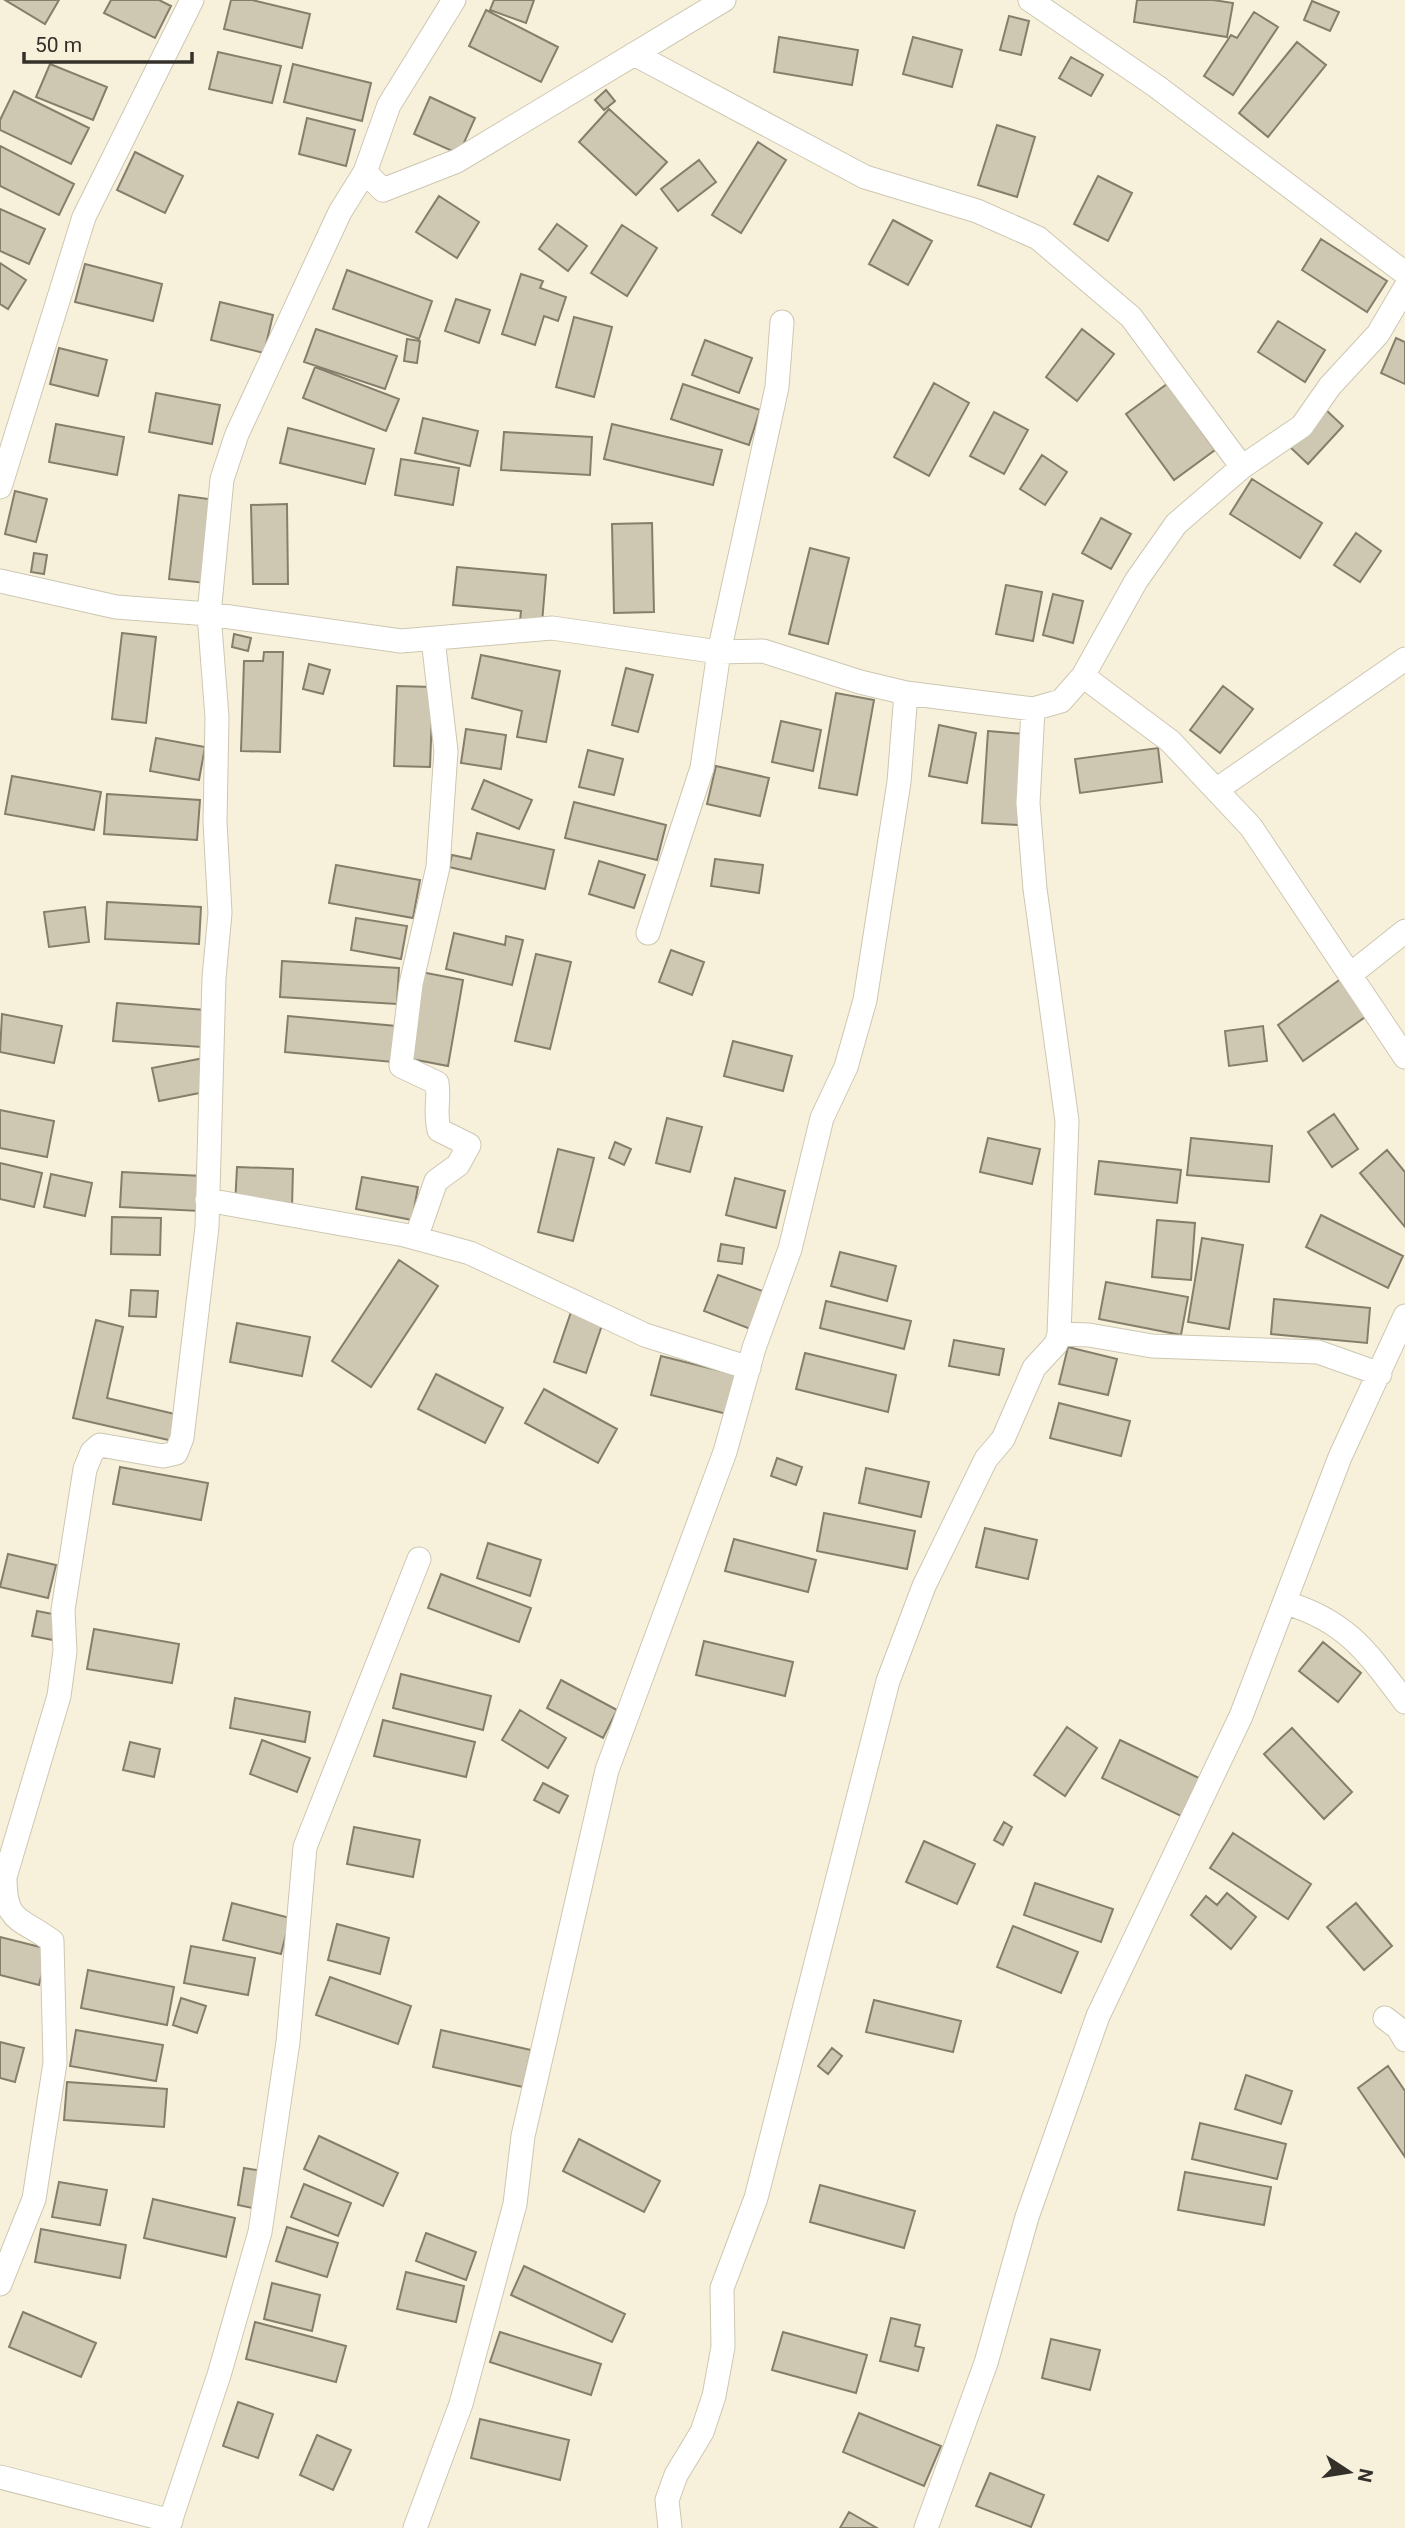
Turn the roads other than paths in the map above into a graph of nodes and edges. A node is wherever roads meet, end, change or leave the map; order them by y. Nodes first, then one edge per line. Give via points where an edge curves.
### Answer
1 (192, 0) edge
2 (454, 0) edge
3 (724, 0) edge
4 (1030, 0) edge
5 (634, 54) junction
6 (365, 172) junction
7 (1405, 273) edge
8 (1405, 288) edge
9 (782, 322) dead end
10 (1242, 467) junction
11 (0, 487) edge
12 (0, 581) edge
13 (209, 614) junction
14 (433, 639) junction
15 (719, 652) junction
16 (1405, 659) edge
17 (1083, 676) junction
18 (906, 693) junction
19 (1033, 709) junction
20 (1216, 790) junction
21 (1405, 932) edge
22 (648, 933) dead end
23 (1351, 974) junction
24 (1405, 1057) edge
25 (207, 1200) junction
26 (416, 1238) junction
27 (1405, 1316) edge
28 (1059, 1334) junction
29 (748, 1368) junction
30 (1380, 1374) junction
31 (419, 1559) dead end
32 (1286, 1602) junction
33 (1405, 1702) edge
34 (1385, 2018) dead end
35 (1405, 2040) edge
36 (0, 2284) edge
37 (0, 2477) edge
38 (169, 2525) edge
39 (415, 2528) edge
40 (670, 2528) edge
41 (926, 2528) edge

1 - 11 street via 83,218
2 - 6 street via 389,105
3 - 5 street
4 - 7 street via 1156,86
5 - 6 street via 457,161 383,190
5 - 10 street via 865,177 977,211 1038,238 1131,317
6 - 13 street via 340,212 233,445 222,479
8 - 10 street via 1378,334 1330,386 1302,426
9 - 15 street via 777,387
10 - 17 street via 1176,524 1136,581
12 - 13 street via 116,607
13 - 14 street via 401,641
13 - 25 street via 217,717 219,913
14 - 15 street via 552,628
14 - 26 street via 446,751 439,854 411,984 401,1066 437,1083 434,1111 439,1130 469,1144 458,1166 436,1181
15 - 18 street via 763,651
15 - 22 street via 702,768
16 - 20 street
17 - 19 street via 1061,701
17 - 20 street via 1170,741
18 - 19 street
18 - 29 street via 899,782 865,1000 846,1067 822,1118 790,1249
19 - 28 street via 1028,803 1035,889 1067,1121
20 - 23 street via 1251,827
21 - 23 street
23 - 24 street
25 - 26 street
25 - 36 street via 182,1438 176,1453 163,1456 100,1445 85,1469 63,1611 65,1651 59,1696 5,1877 5,1903 15,1918 52,1941 55,2063 34,2199
26 - 29 street via 470,1252 645,1335
27 - 30 street
28 - 30 street via 1152,1346 1318,1352
28 - 40 street via 1056,1344 1034,1368 1003,1439 986,1459 924,1586 888,1681 757,2198 722,2288 723,2347 714,2396 702,2432 667,2500
29 - 39 street via 725,1452 607,1770 523,2136 515,2204 461,2404
30 - 32 street via 1340,1457
31 - 38 street via 305,1847 288,2042 260,2232
32 - 33 street via 1332,1620 1360,1643
32 - 41 street via 1218,1766 1098,2016 1027,2217 986,2363
34 - 35 street
37 - 38 street

